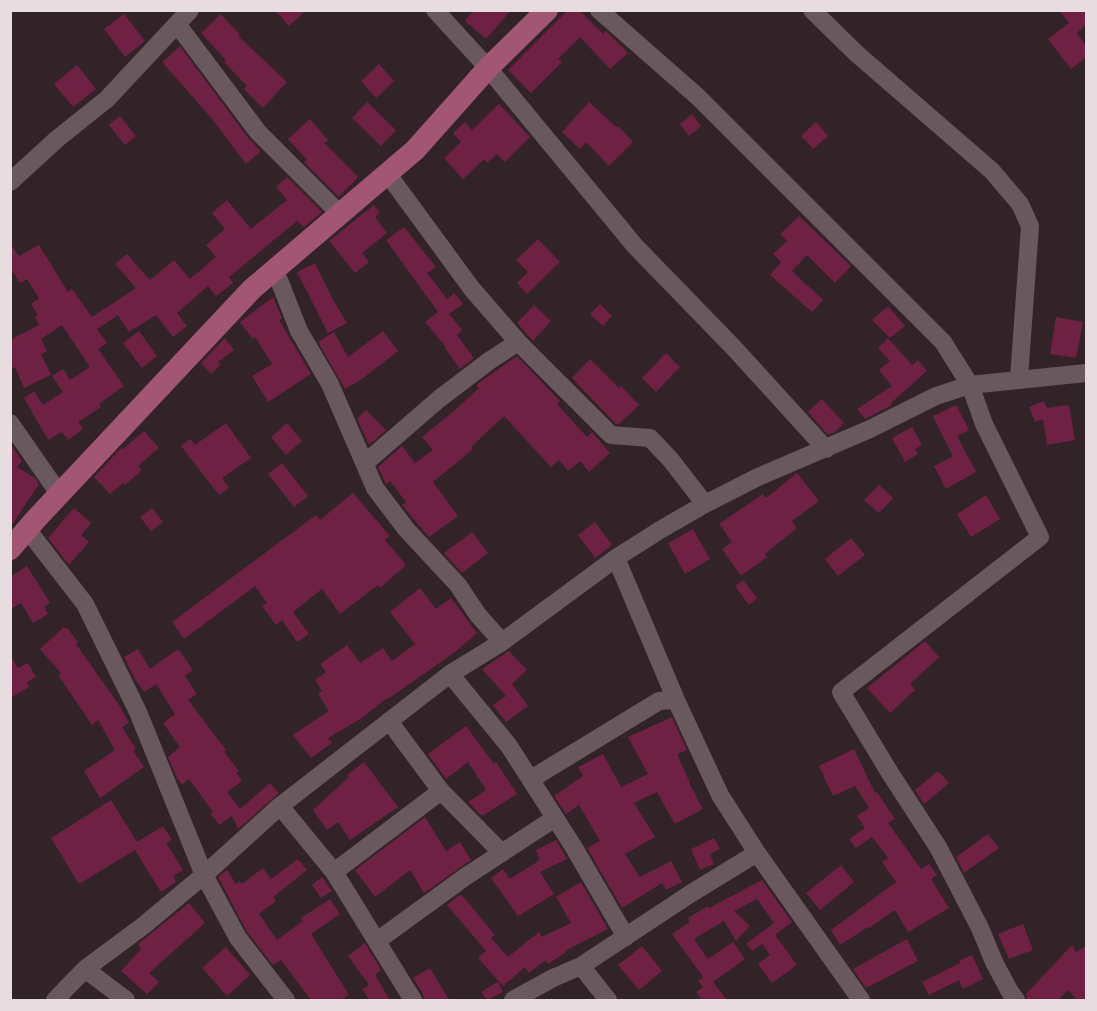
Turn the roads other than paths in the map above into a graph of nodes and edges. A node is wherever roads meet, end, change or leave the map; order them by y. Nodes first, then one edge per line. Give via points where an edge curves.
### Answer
1 (190, 10) edge
2 (435, 10) edge
3 (547, 10) edge
4 (599, 10) edge
5 (812, 10) edge
6 (177, 24) junction
7 (488, 68) junction
8 (387, 174) junction
9 (10, 182) edge
10 (340, 214) junction
11 (274, 271) junction
12 (518, 342) junction
13 (1086, 373) edge
14 (1020, 378) junction
15 (970, 385) junction
16 (10, 423) edge
17 (826, 448) junction
18 (365, 463) junction
19 (60, 495) junction
20 (705, 504) junction
21 (27, 529) junction
22 (10, 549) edge
23 (616, 558) junction
24 (502, 642) junction
25 (450, 674) junction
26 (676, 700) junction
27 (389, 721) junction
28 (531, 779) junction
29 (441, 791) junction
30 (280, 806) junction
31 (555, 818) junction
32 (502, 853) junction
33 (757, 854) junction
34 (334, 872) junction
35 (204, 875) junction
36 (626, 937) junction
37 (377, 941) junction
38 (581, 966) junction
39 (85, 969) junction
40 (851, 997) edge
41 (55, 1000) edge
42 (126, 1000) edge
43 (286, 1000) edge
44 (413, 1000) edge
45 (513, 1000) edge
46 (608, 1000) edge
47 (1016, 1000) edge

1 - 6 street
2 - 7 street
3 - 7 main road
4 - 15 street via 698,97 943,342
5 - 14 street via 992,171 1020,204 1030,226
6 - 9 street via 107,99
6 - 10 street via 258,132
7 - 8 main road via 415,150
7 - 17 street via 635,246
8 - 10 main road
8 - 12 street via 472,289
10 - 11 main road
11 - 18 street via 299,331 330,384
11 - 19 main road via 252,289
12 - 18 street via 440,399
12 - 20 street via 611,435 650,438
13 - 14 street
14 - 15 street
15 - 17 street via 936,396
15 - 47 street via 984,424 1040,537 841,692 938,847
16 - 19 street
17 - 20 street
18 - 24 street via 375,488 393,512
19 - 21 main road
20 - 23 street
21 - 22 main road
21 - 35 street via 85,604 138,712
23 - 24 street
23 - 26 street
24 - 25 street
25 - 27 street
25 - 28 street
26 - 28 street via 658,701
26 - 33 street via 720,795
27 - 29 street
27 - 30 street
28 - 31 street
29 - 32 street
29 - 34 street
30 - 34 street
30 - 35 street
31 - 32 street
31 - 36 street
32 - 37 street
33 - 36 street
33 - 40 street
34 - 37 street
35 - 39 street
35 - 43 street via 238,938
36 - 38 street
37 - 44 street
38 - 45 street
38 - 46 street
39 - 41 street
39 - 42 street

